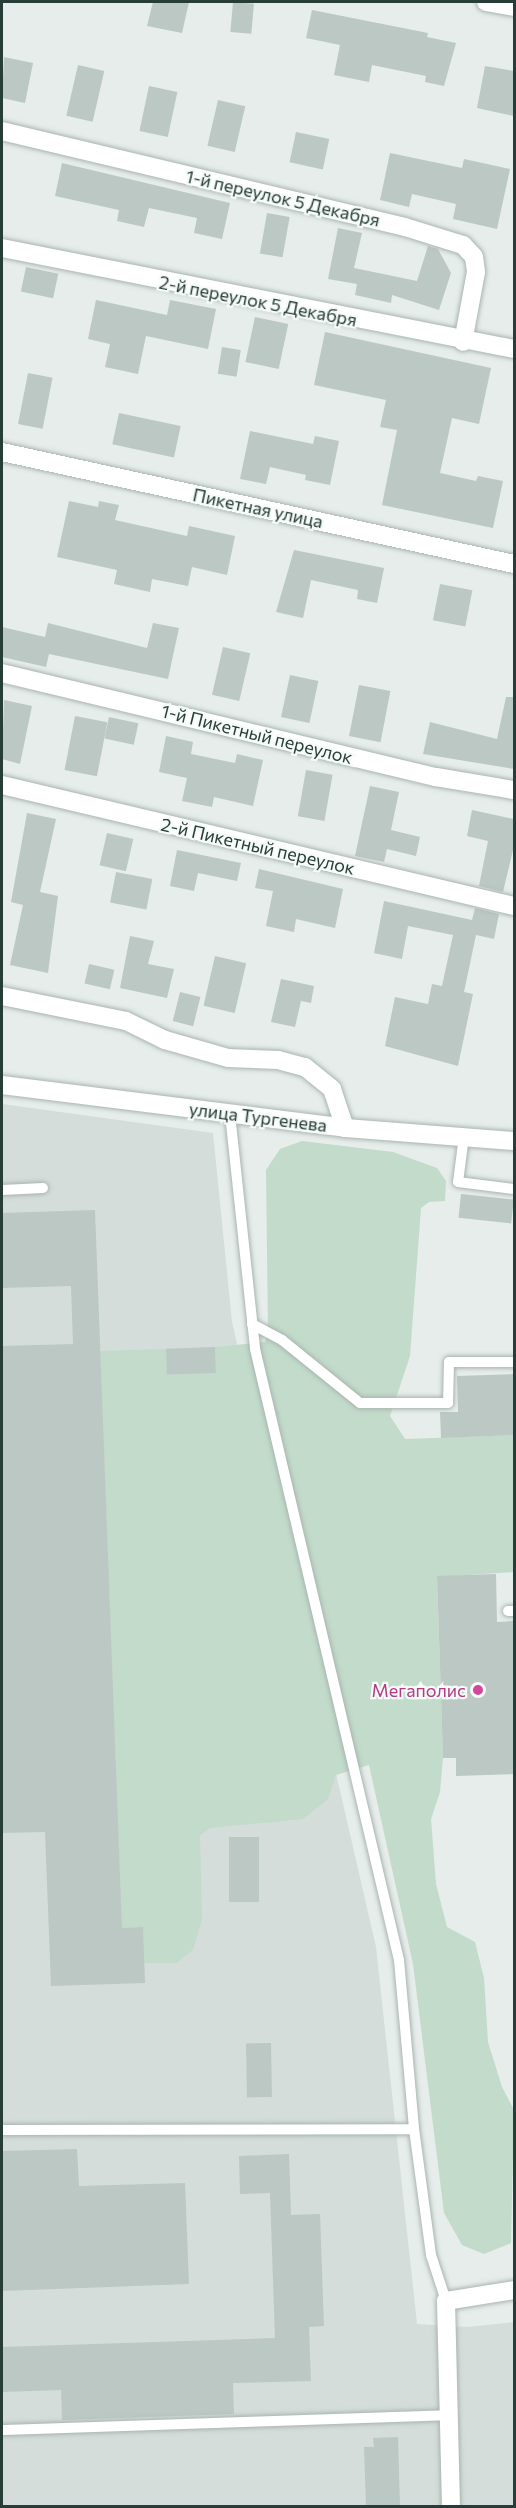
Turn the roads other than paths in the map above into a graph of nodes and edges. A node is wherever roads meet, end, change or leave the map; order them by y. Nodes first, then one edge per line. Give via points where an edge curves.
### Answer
1 (486, 2) edge
2 (514, 7) edge
3 (2, 131) edge
4 (2, 248) edge
5 (463, 342) junction
6 (514, 349) edge
7 (2, 452) edge
8 (514, 564) edge
9 (2, 673) edge
10 (2, 785) edge
11 (514, 790) edge
12 (514, 906) edge
13 (2, 996) edge
14 (2, 1085) edge
15 (230, 1114) junction
16 (345, 1128) junction
17 (464, 1136) junction
18 (514, 1141) edge
19 (43, 1188) dead end
20 (514, 1189) edge
21 (2, 1190) edge
22 (252, 1324) junction
23 (514, 1362) edge
24 (414, 2128) junction
25 (2, 2130) edge
26 (514, 2290) edge
27 (447, 2301) junction
28 (449, 2415) junction
29 (2, 2430) edge
30 (451, 2506) edge

1 - 2 street
3 - 5 street, 1-й переулок 5 Декабря via 463,244 474,257 476,272
4 - 5 street, 2-й переулок 5 Декабря
5 - 6 street, 2-й переулок 5 Декабря
7 - 8 street, Пикетная улица
9 - 11 street, 1-й Пикетный переулок via 436,777
10 - 12 street, 2-й Пикетный переулок
13 - 16 street via 126,1021 165,1041 228,1058 278,1060 305,1067 332,1089
14 - 15 street, улица Тургенева
15 - 16 street, улица Тургенева
15 - 22 lane
16 - 17 street, улица Тургенева
17 - 18 street, улица Тургенева
17 - 20 lane via 458,1182
19 - 21 lane
22 - 23 lane via 282,1340 360,1402 448,1403 449,1362
22 - 24 lane via 399,1959
24 - 25 lane
24 - 27 lane via 431,2255
26 - 27 street
27 - 28 street
28 - 29 lane
28 - 30 street

